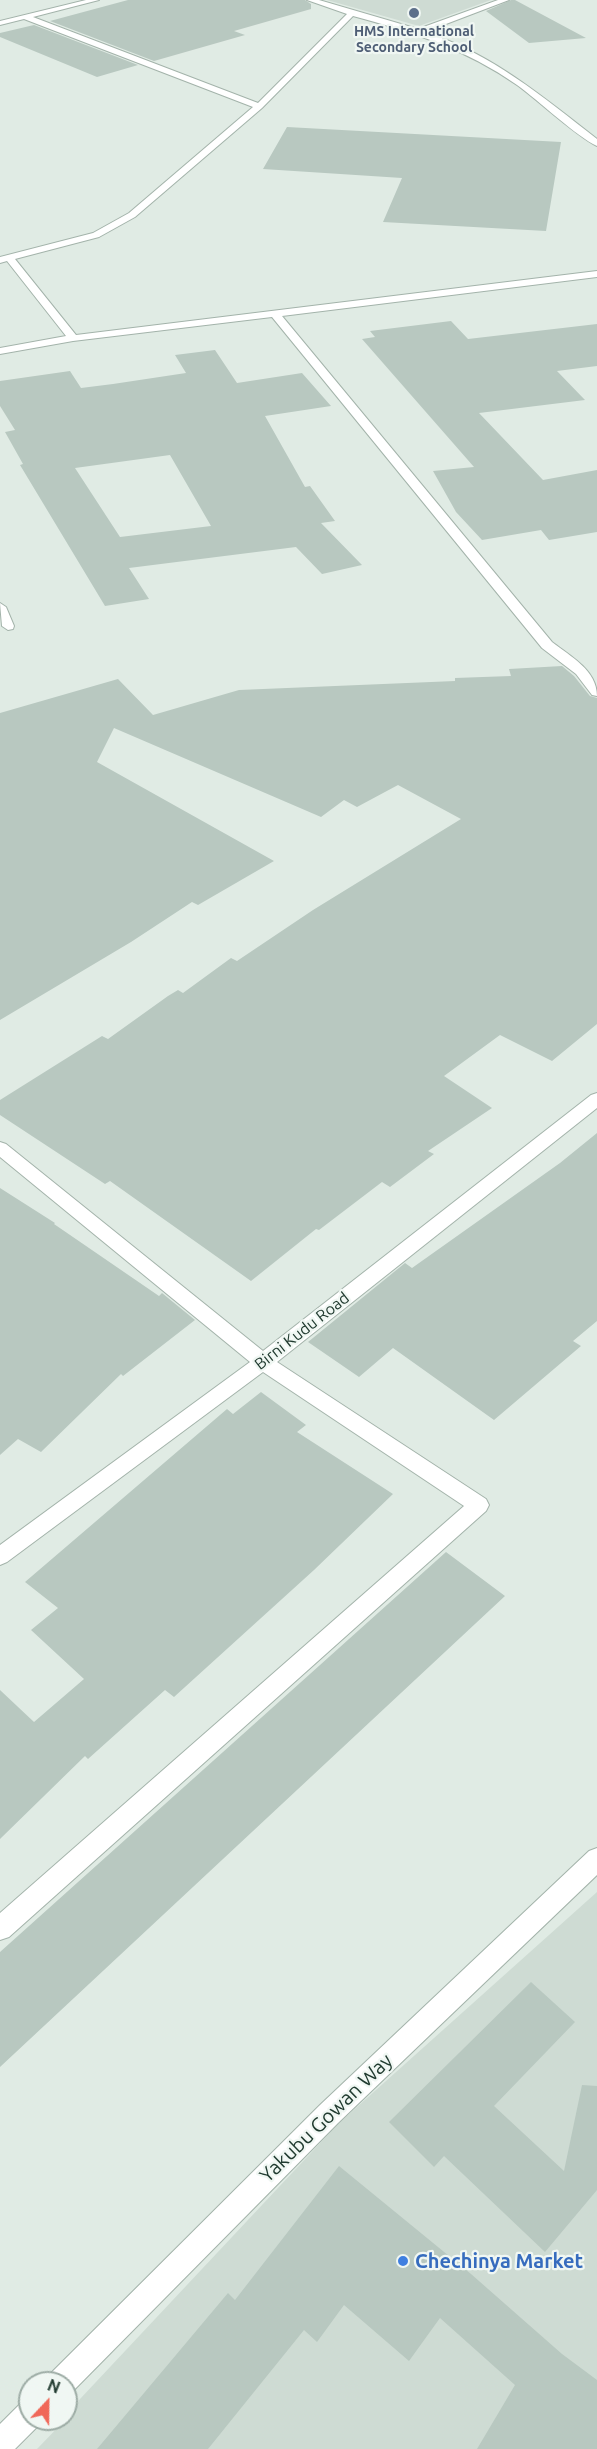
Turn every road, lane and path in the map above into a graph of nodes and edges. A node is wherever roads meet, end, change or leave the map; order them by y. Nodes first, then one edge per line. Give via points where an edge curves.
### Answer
1 (94, 0) edge
2 (311, 0) edge
3 (505, 0) edge
4 (352, 13) junction
5 (25, 17) junction
6 (0, 23) edge
7 (417, 32) junction
8 (259, 105) junction
9 (597, 143) edge
10 (5, 260) edge
11 (597, 274) edge
12 (275, 314) junction
13 (73, 338) junction
14 (0, 351) edge
15 (0, 607) edge
16 (8, 626) dead end
17 (597, 692) edge
18 (597, 1099) edge
19 (0, 1148) edge
20 (263, 1362) junction
21 (0, 1556) edge
22 (597, 1859) edge
23 (0, 1929) edge
24 (73, 2371) edge
25 (18, 2426) edge
26 (0, 2444) edge

1 - 5 street
2 - 4 street
3 - 7 street
4 - 7 street
4 - 8 street
5 - 6 street
5 - 8 street
7 - 9 street via 468,51 501,70
8 - 10 street via 132,215 96,235
10 - 13 street
11 - 12 street
12 - 13 street
12 - 17 street via 547,645 581,671
13 - 14 street
15 - 16 street
18 - 20 street, Birni Kudu Road
19 - 20 street
20 - 21 street, Birni Kudu Road
20 - 23 street via 479,1504
22 - 24 street, Yakubu Gowan Way via 329,2114
25 - 26 street

